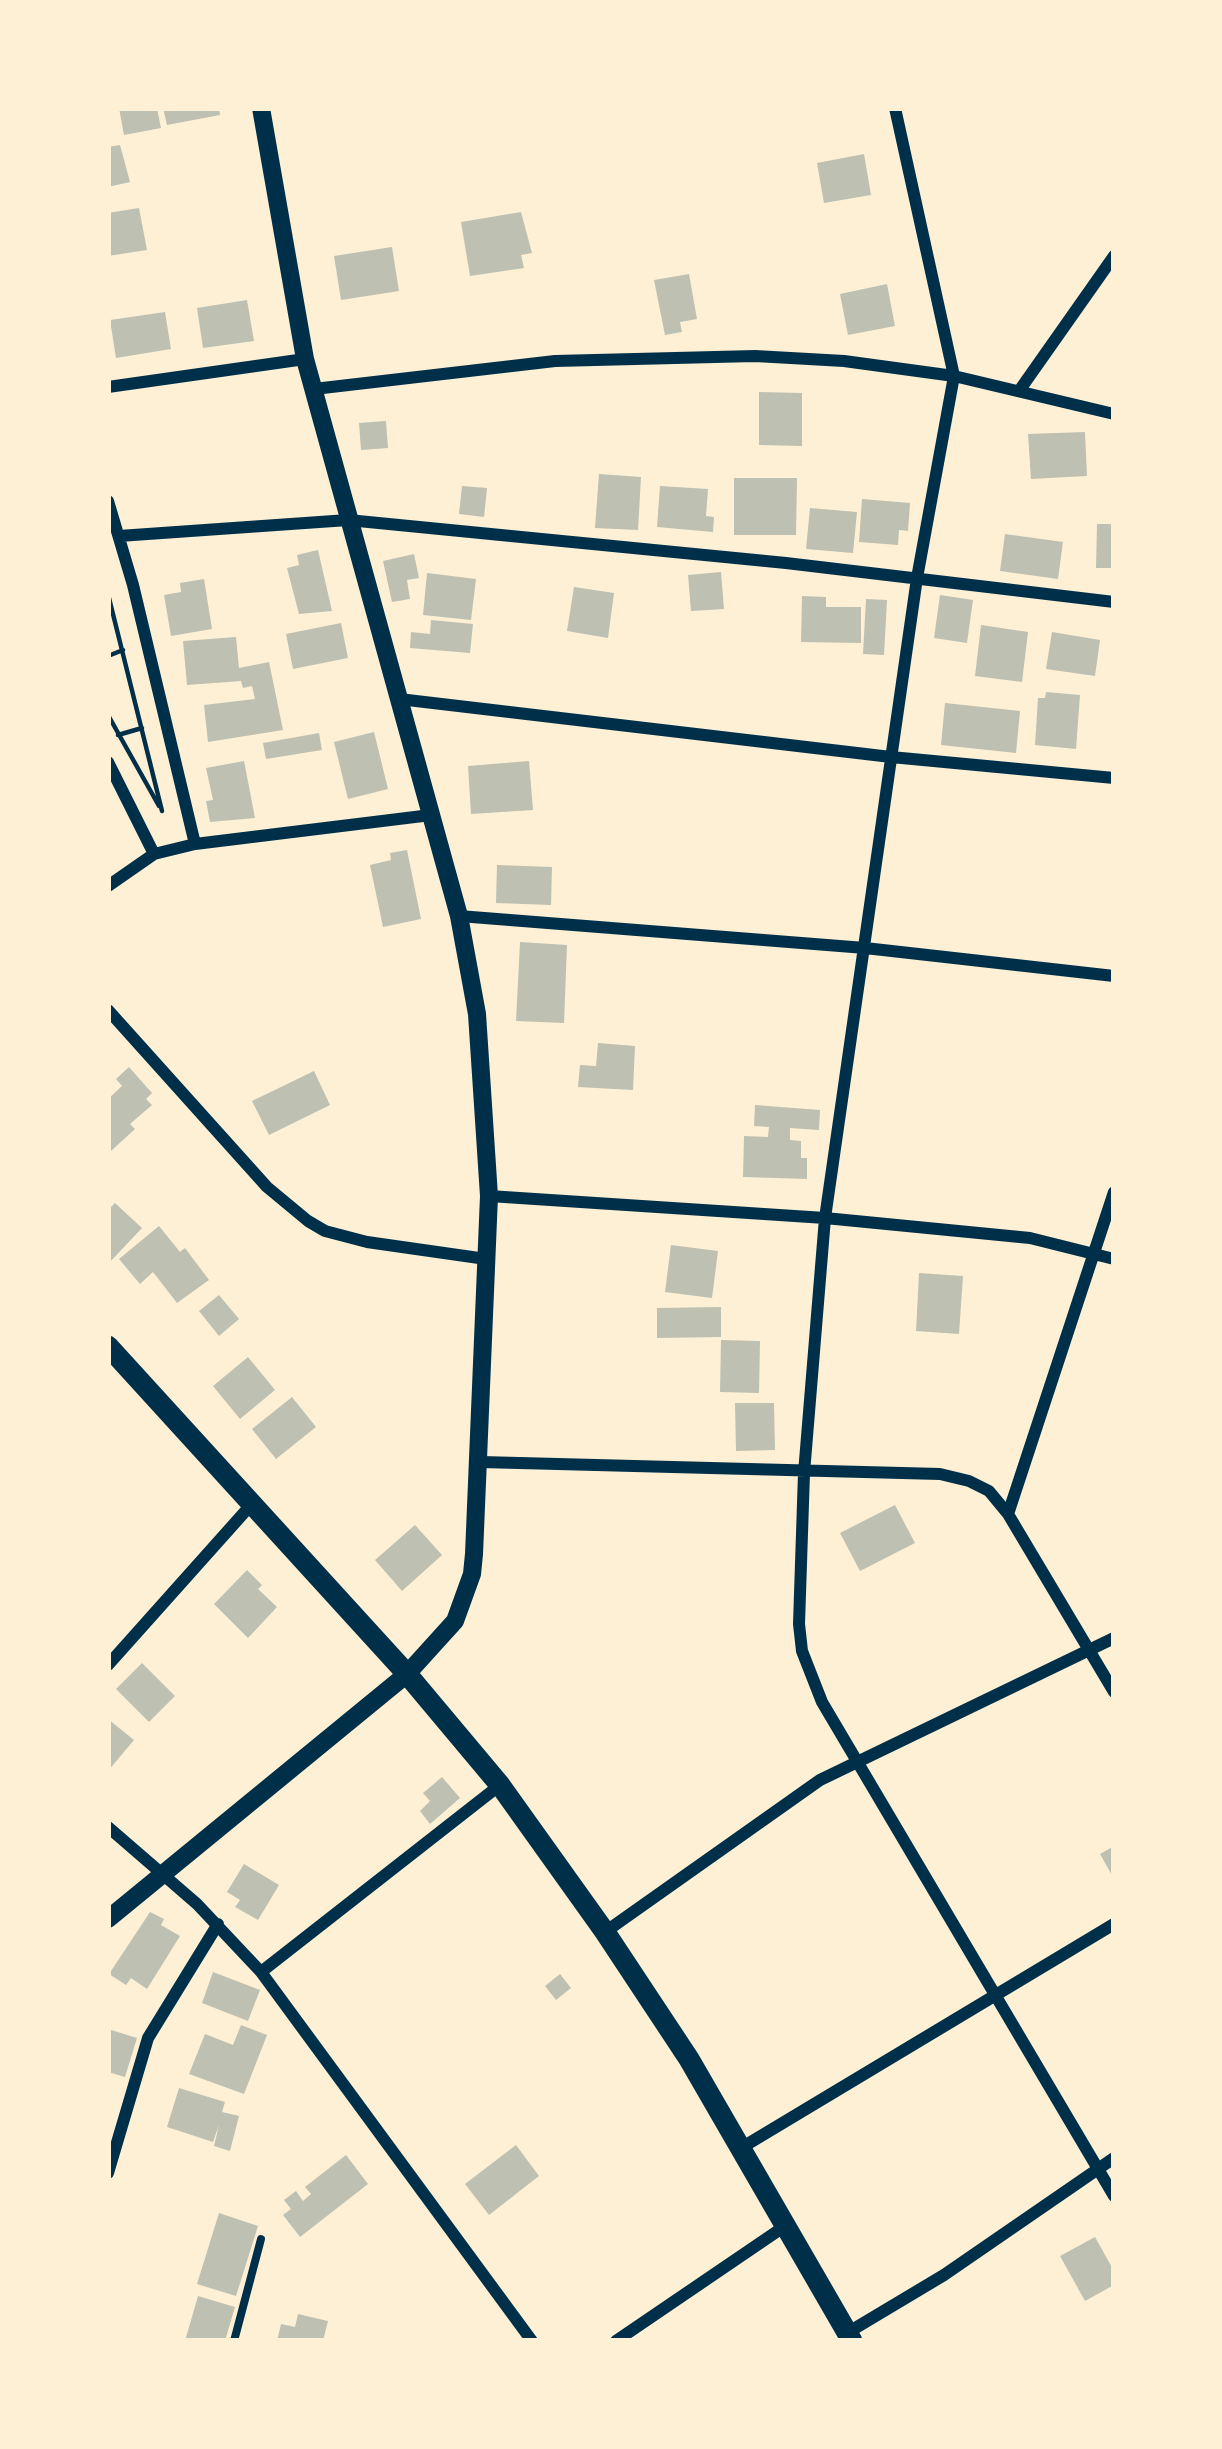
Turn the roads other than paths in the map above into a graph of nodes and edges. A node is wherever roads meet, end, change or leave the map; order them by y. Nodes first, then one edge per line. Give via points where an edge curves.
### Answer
1 (261, 108) edge
2 (895, 108) edge
3 (1114, 256) edge
4 (305, 359) junction
5 (954, 376) junction
6 (108, 387) edge
7 (314, 388) junction
8 (1019, 391) junction
9 (1114, 414) edge
10 (108, 501) edge
11 (348, 520) junction
12 (119, 536) junction
13 (917, 578) junction
14 (1114, 602) edge
15 (399, 699) junction
16 (891, 757) junction
17 (108, 762) edge
18 (1114, 778) edge
19 (431, 815) junction
20 (195, 844) junction
21 (154, 854) junction
22 (108, 886) edge
23 (459, 916) junction
24 (866, 948) junction
25 (1114, 976) edge
26 (108, 1010) edge
27 (1114, 1192) edge
28 (489, 1196) junction
29 (825, 1218) junction
30 (1093, 1251) junction
31 (486, 1259) junction
32 (1114, 1259) edge
33 (108, 1346) edge
34 (481, 1462) junction
35 (804, 1473) junction
36 (250, 1506) junction
37 (1008, 1514) junction
38 (1114, 1638) edge
39 (1090, 1650) junction
40 (108, 1665) edge
41 (407, 1674) junction
42 (1114, 1692) edge
43 (857, 1759) junction
44 (500, 1785) junction
45 (108, 1827) edge
46 (162, 1873) junction
47 (108, 1919) edge
48 (218, 1924) junction
49 (1114, 1924) edge
50 (605, 1932) junction
51 (261, 1972) junction
52 (999, 1996) junction
53 (741, 2148) junction
54 (1114, 2158) edge
55 (1099, 2169) junction
56 (108, 2173) edge
57 (1114, 2196) edge
58 (785, 2226) junction
59 (261, 2239) dead end
60 (849, 2337) edge
61 (234, 2341) edge
62 (532, 2341) edge
63 (616, 2341) edge

1 - 4 street
2 - 5 street
3 - 8 street
4 - 6 street
4 - 7 street
5 - 7 street via 844,362 678,356
5 - 8 street
5 - 13 street
7 - 11 street
8 - 9 street
10 - 12 street
11 - 12 street
11 - 13 street
11 - 15 street
12 - 20 street
13 - 14 street
13 - 16 street
15 - 16 street
15 - 19 street
16 - 18 street
16 - 24 street
17 - 21 street
19 - 20 street
19 - 23 street
20 - 21 street
21 - 22 street
23 - 24 street
23 - 28 street via 477,1014
24 - 25 street
24 - 29 street
26 - 31 street via 267,1187 308,1221 367,1242
27 - 30 street
28 - 29 street
28 - 31 street
29 - 30 street
29 - 35 street
30 - 32 street
30 - 37 street
31 - 34 street
33 - 36 main road
34 - 35 street
34 - 41 street via 464,1599 442,1640
35 - 37 street via 940,1474 989,1491
35 - 43 street via 802,1651
36 - 40 street
36 - 41 main road
37 - 39 street
38 - 39 street
39 - 42 street
39 - 43 street
41 - 44 main road
41 - 46 street
43 - 50 street
43 - 52 street
44 - 50 main road
44 - 51 street
45 - 46 street
46 - 47 street
46 - 48 street
48 - 51 street
48 - 56 street via 148,2038
49 - 52 street
50 - 53 main road
51 - 62 street
52 - 53 street
52 - 55 street
53 - 58 main road
54 - 55 street
55 - 57 street
55 - 60 street
58 - 60 main road
58 - 63 street
59 - 61 lane

